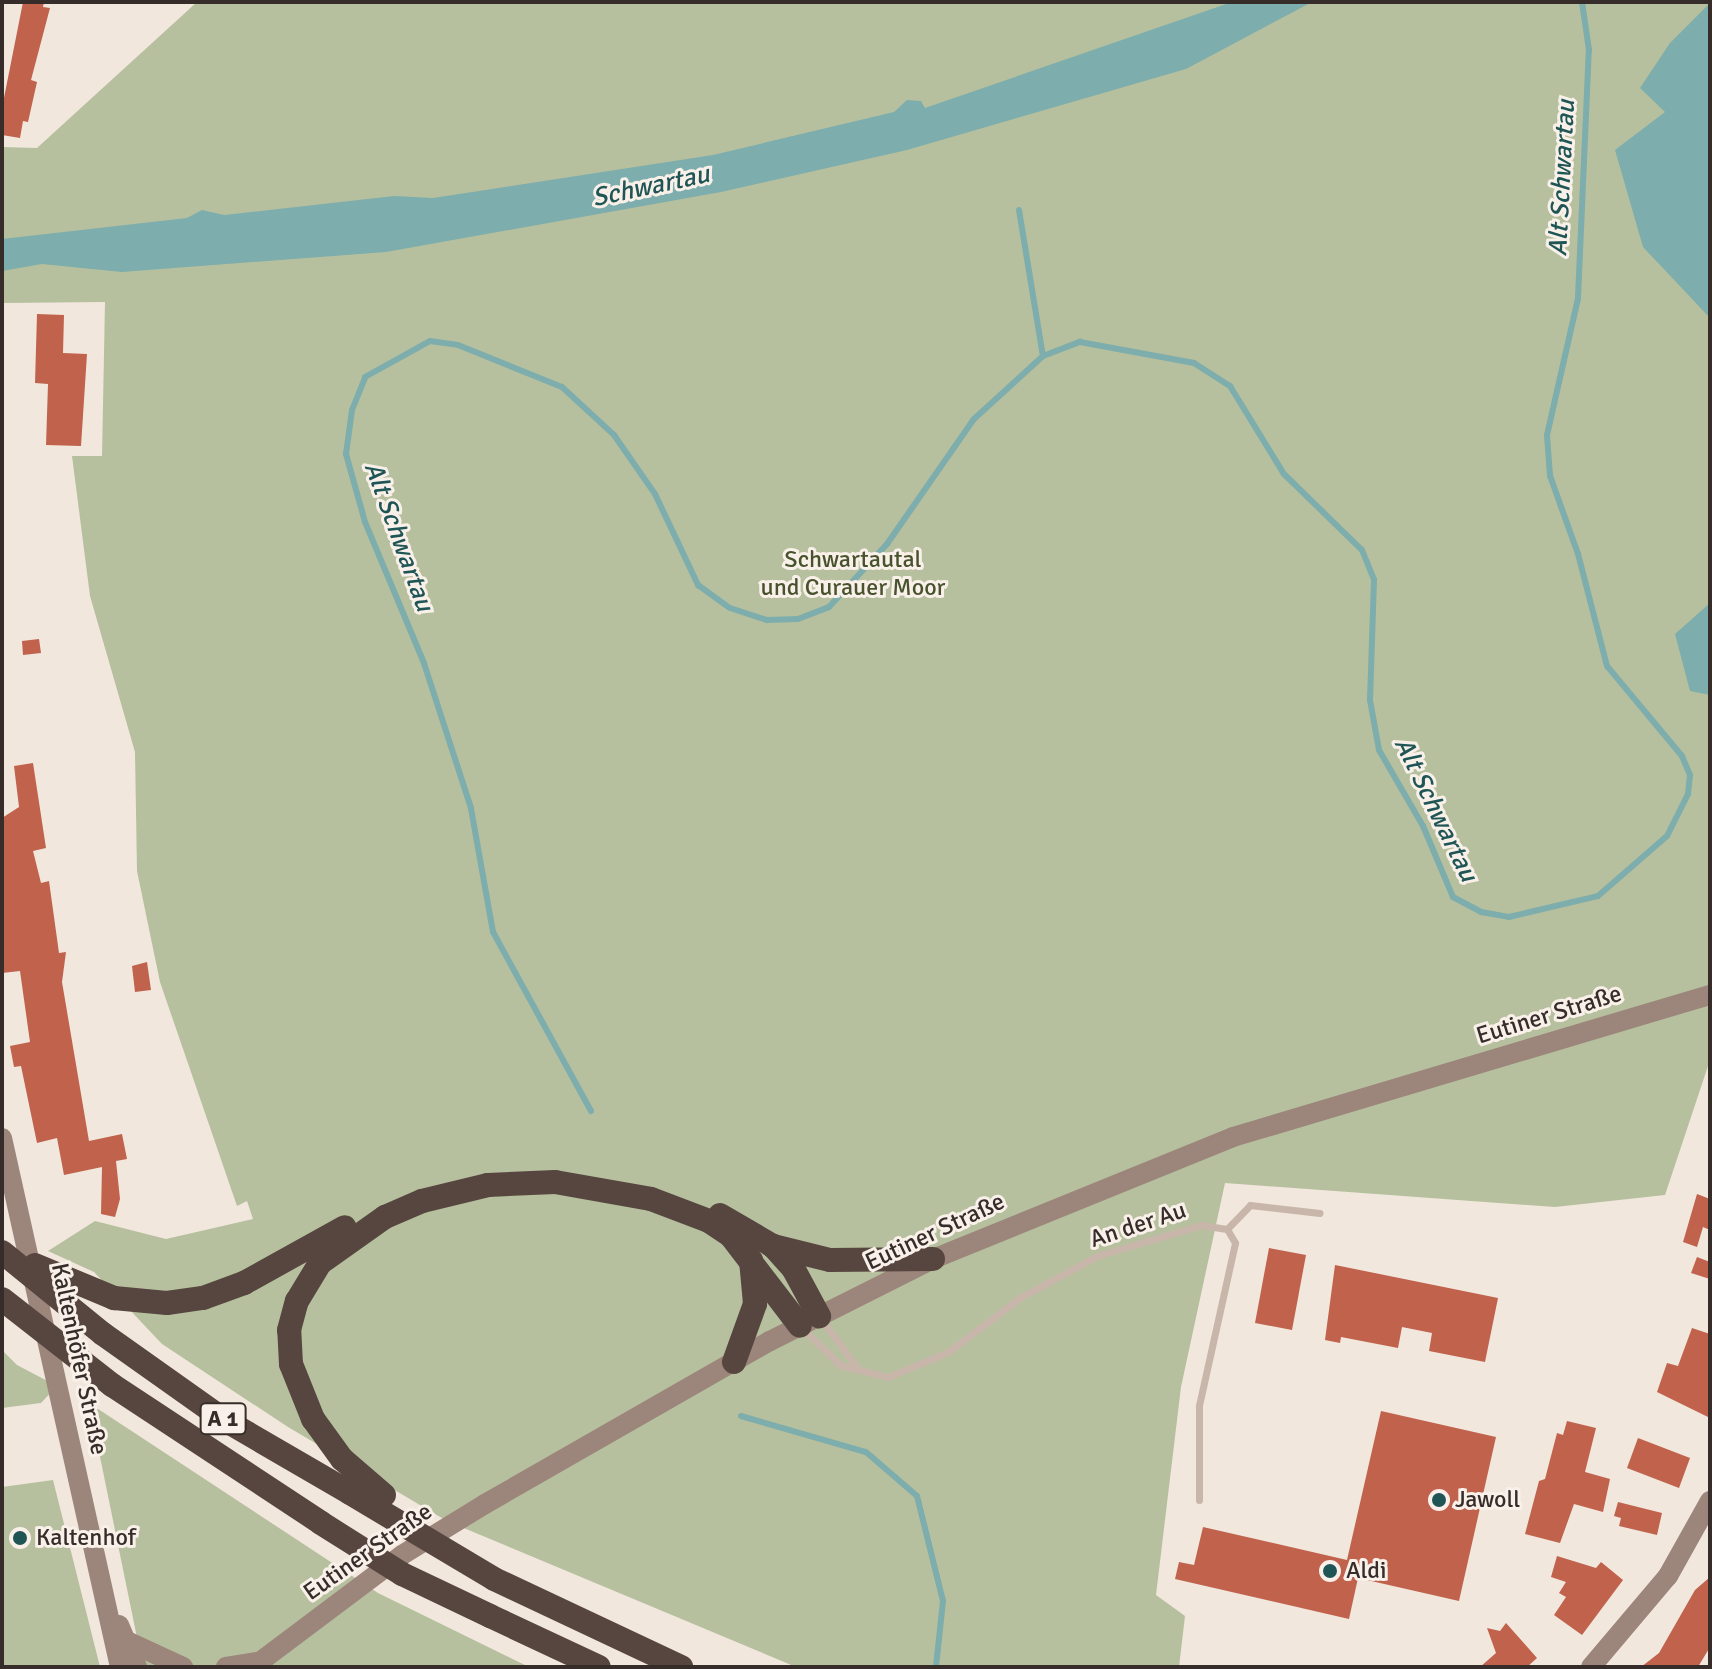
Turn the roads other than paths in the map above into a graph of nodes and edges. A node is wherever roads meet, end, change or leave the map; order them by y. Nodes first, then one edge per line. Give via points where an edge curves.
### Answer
1 (1710, 995) edge
2 (2, 1138) edge
3 (1320, 1213) dead end
4 (1227, 1229) junction
5 (773, 1246) junction
6 (2, 1249) edge
7 (749, 1254) junction
8 (933, 1259) junction
9 (2, 1299) edge
10 (810, 1321) junction
11 (734, 1362) junction
12 (864, 1374) junction
13 (1199, 1500) dead end
14 (1710, 1501) edge
15 (497, 1571) junction
16 (103, 1592) junction
17 (523, 1632) junction
18 (127, 1641) junction
19 (256, 1664) edge
20 (120, 1667) edge
21 (137, 1667) edge
22 (183, 1667) edge
23 (226, 1667) edge
24 (562, 1667) edge
25 (599, 1667) edge
26 (681, 1667) edge
27 (1591, 1667) edge

1 - 8 main road, Eutiner Straße via 1233,1137
2 - 16 main road, Kaltenhöfer Straße
3 - 4 lane via 1250,1205
4 - 12 lane, An der Au via 1201,1225 1097,1256 1021,1297 937,1358 888,1377
4 - 13 lane via 1235,1243 1199,1406
5 - 6 highway, bridge via 714,1212 651,1187 563,1171 494,1173 436,1185 391,1202 244,1283 203,1298 167,1303 114,1298 59,1279
5 - 8 highway via 830,1260
5 - 10 highway via 793,1268
6 - 15 highway, A 1, bridge via 103,1334 223,1419
7 - 10 highway
7 - 11 highway via 755,1304
7 - 15 highway via 709,1221 651,1199 555,1182 488,1185 422,1201 343,1242 320,1263 297,1301 289,1330 291,1364 313,1419 342,1459 384,1495
8 - 10 main road, Eutiner Straße
9 - 17 highway, A 1, bridge via 112,1385 321,1523 402,1574
10 - 11 main road, Eutiner Straße
10 - 12 lane
10 - 12 lane via 840,1365
11 - 19 main road, Eutiner Straße via 402,1555
14 - 27 main road via 1668,1576
15 - 26 highway, A 1 via 561,1610
16 - 18 main road, Kaltenhöfer Straße
16 - 20 main road, Kaltenhöfer Straße
17 - 24 highway
17 - 25 highway, A 1
18 - 21 main road, Kaltenhöfer Straße
18 - 22 main road
19 - 23 main road

